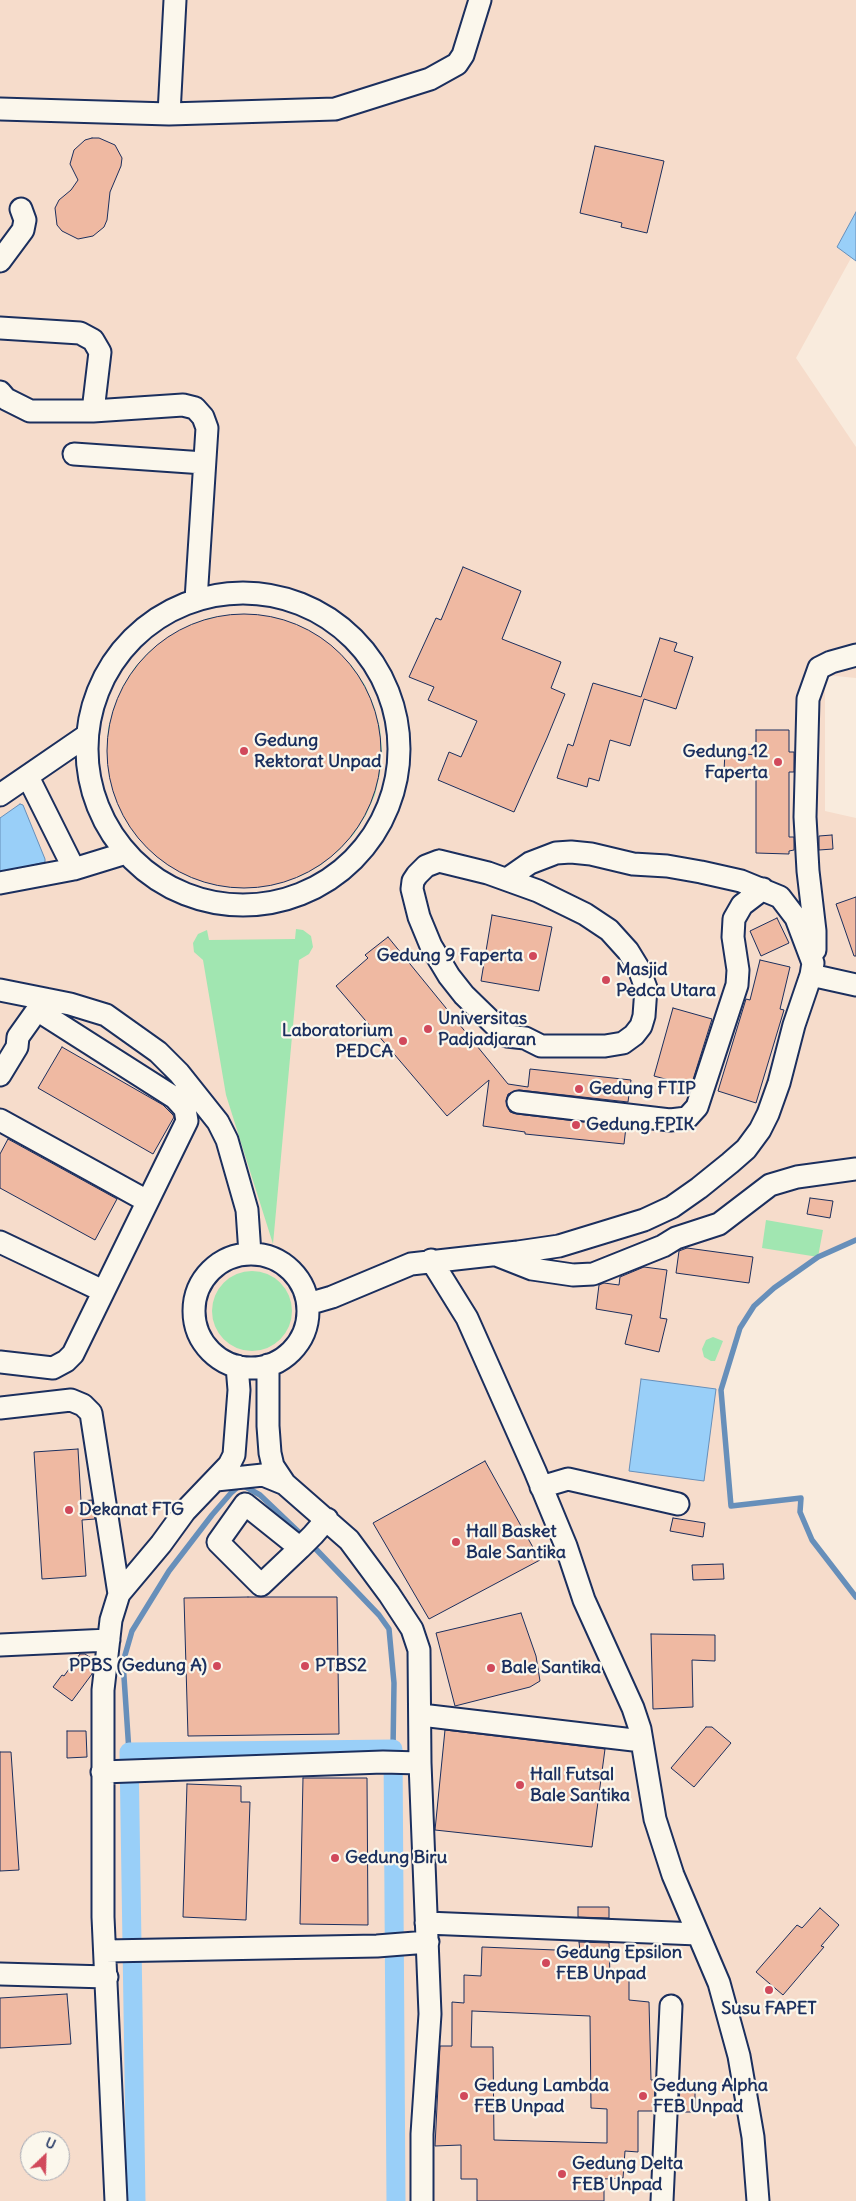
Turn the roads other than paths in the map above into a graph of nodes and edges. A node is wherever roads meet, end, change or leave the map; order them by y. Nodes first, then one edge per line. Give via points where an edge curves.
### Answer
1 (175, 0) edge
2 (480, 0) edge
3 (0, 109) edge
4 (169, 114) junction
5 (21, 209) dead end
6 (0, 261) edge
7 (0, 328) edge
8 (0, 392) edge
9 (94, 411) junction
10 (74, 454) dead end
11 (204, 463) junction
12 (196, 600) junction
13 (856, 656) edge
14 (86, 736) junction
15 (28, 777) junction
16 (0, 795) edge
17 (126, 853) junction
18 (74, 869) junction
19 (507, 879) junction
20 (0, 883) edge
21 (763, 889) junction
22 (812, 969) junction
23 (856, 985) edge
24 (0, 990) edge
25 (41, 1005) junction
26 (0, 1075) edge
27 (518, 1102) dead end
28 (0, 1120) edge
29 (856, 1169) edge
30 (148, 1201) junction
31 (0, 1242) edge
32 (250, 1254) junction
33 (494, 1255) junction
34 (431, 1260) junction
35 (103, 1291) junction
36 (308, 1304) junction
37 (0, 1362) edge
38 (268, 1365) junction
39 (237, 1366) junction
40 (0, 1408) edge
41 (216, 1480) junction
42 (285, 1484) junction
43 (541, 1487) junction
44 (678, 1504) dead end
45 (327, 1519) junction
46 (305, 1543) dead end
47 (119, 1594) junction
48 (109, 1640) junction
49 (0, 1645) edge
50 (421, 1715) junction
51 (642, 1741) junction
52 (402, 1763) junction
53 (116, 1772) junction
54 (427, 1933) junction
55 (698, 1934) junction
56 (110, 1951) junction
57 (0, 1974) edge
58 (107, 1977) junction
59 (671, 2006) dead end
60 (116, 2201) edge
61 (422, 2201) edge
62 (662, 2201) edge
63 (758, 2201) edge

1 - 4 lane
2 - 4 lane via 463,55 457,64 430,79 335,109
3 - 4 lane
5 - 6 lane via 25,220 23,230
7 - 9 lane via 80,333 93,340 100,352
8 - 9 lane via 6,399 30,411
9 - 11 lane via 182,405 194,408 207,428
10 - 11 lane
11 - 12 lane
12 - 14 lane via 151,621 118,652 96,692
12 - 17 lane via 245,591 298,602 346,629 380,671 398,723 398,777 380,828 344,869 297,896 244,906 200,899 160,882
13 - 22 lane via 819,668 808,699 805,817 816,950
14 - 15 lane
14 - 17 lane via 88,778 102,818
15 - 16 lane
15 - 18 lane
17 - 18 lane
18 - 20 lane
19 - 19 lane via 563,901 585,914 609,930 628,951 646,988 644,1016 634,1036 623,1043 605,1046 541,1046 525,1038 507,1036 458,988 431,946 414,901 413,881 426,866 440,861
19 - 21 lane via 530,863 556,853 571,852 700,872
21 - 22 lane via 780,897 789,906
21 - 27 lane via 742,905 734,919 737,985 697,1107 687,1118 670,1120
22 - 23 lane
22 - 33 lane via 768,1114 746,1149 672,1207 644,1220 559,1246
24 - 25 lane
25 - 26 lane via 18,1037 16,1048
25 - 30 lane via 175,1098 185,1109 187,1121
25 - 32 lane via 106,1015 158,1052 179,1073 218,1122 227,1140 247,1210
28 - 30 lane
29 - 33 lane via 797,1177 770,1185 719,1224 676,1238 593,1274 573,1275 532,1269
30 - 35 lane
31 - 35 lane
32 - 36 lane via 271,1257 292,1270 300,1281
32 - 39 lane via 234,1256 214,1268 204,1278 194,1306 197,1328 205,1344 214,1354
33 - 34 lane
34 - 36 lane via 411,1264
34 - 43 lane via 468,1318
35 - 37 lane via 73,1354 66,1361 53,1368
36 - 38 lane via 301,1340 282,1359
38 - 39 lane
38 - 42 lane via 270,1453 273,1466
39 - 41 lane via 234,1455
40 - 47 lane via 70,1400 83,1404 91,1413
41 - 42 lane via 263,1475
41 - 47 lane via 185,1511
42 - 45 lane
43 - 44 lane via 568,1478
43 - 51 lane via 584,1600 633,1708
45 - 46 lane
45 - 50 lane via 349,1540 390,1594 412,1630 419,1650
47 - 48 lane
48 - 49 lane
48 - 53 lane via 103,1690
50 - 51 lane
50 - 52 lane
51 - 55 lane via 655,1819
52 - 53 lane
52 - 54 lane
53 - 56 lane via 103,1917
54 - 55 lane
54 - 56 lane via 402,1943 377,1946
54 - 61 lane via 430,2014 422,2134
55 - 63 lane via 718,1983 739,2056 753,2137
56 - 58 lane
57 - 58 lane
58 - 60 lane
59 - 62 lane

